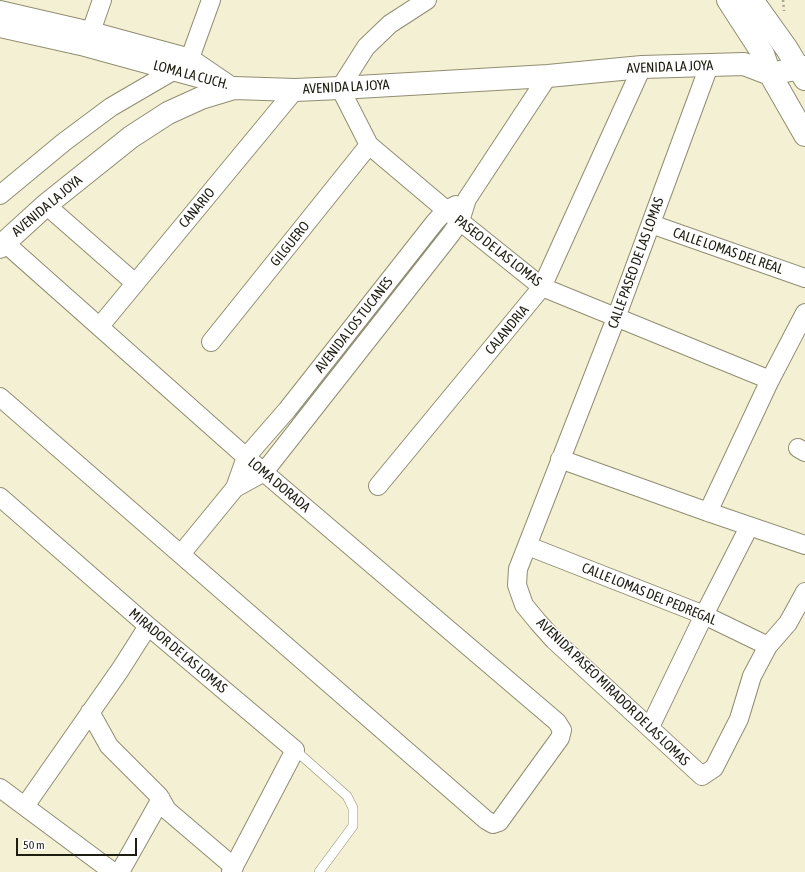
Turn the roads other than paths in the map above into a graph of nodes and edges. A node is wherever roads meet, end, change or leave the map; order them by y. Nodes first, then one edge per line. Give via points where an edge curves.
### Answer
1 (102, 0) edge
2 (210, 0) edge
3 (427, 0) edge
4 (728, 0) edge
5 (752, 0) edge
6 (0, 10) edge
7 (0, 28) edge
8 (88, 39) junction
9 (796, 47) edge
10 (190, 58) junction
11 (759, 64) junction
12 (709, 66) junction
13 (642, 67) junction
14 (174, 71) junction
15 (803, 72) edge
16 (548, 76) junction
17 (234, 88) junction
18 (340, 88) junction
19 (295, 90) junction
20 (805, 135) edge
21 (369, 145) junction
22 (0, 195) edge
23 (467, 199) junction
24 (46, 205) junction
25 (446, 210) junction
26 (460, 221) junction
27 (651, 224) junction
28 (2, 245) edge
29 (805, 278) edge
30 (135, 283) junction
31 (542, 287) junction
32 (805, 313) edge
33 (616, 318) junction
34 (100, 326) junction
35 (211, 342) dead end
36 (770, 380) junction
37 (0, 397) edge
38 (246, 457) junction
39 (560, 459) junction
40 (264, 472) junction
41 (378, 486) dead end
42 (235, 488) junction
43 (0, 496) edge
44 (708, 512) junction
45 (750, 527) junction
46 (805, 545) edge
47 (528, 546) junction
48 (181, 554) junction
49 (518, 585) joint
50 (805, 592) edge
51 (704, 615) junction
52 (148, 626) junction
53 (768, 646) junction
54 (90, 712) junction
55 (650, 727) junction
56 (295, 750) junction
57 (0, 788) edge
58 (161, 799) junction
59 (25, 806) junction
60 (232, 869) edge
61 (113, 872) edge
62 (120, 872) edge
63 (319, 872) edge

1 - 8 street
2 - 10 street
3 - 18 street via 390,24 371,43
4 - 11 main road
5 - 9 main road
6 - 8 street, LOMA LA CUCH.
7 - 8 street, LOMA LA CUCH.
8 - 10 street, LOMA LA CUCH.
8 - 14 street, LOMA LA CUCH.
9 - 11 main road, AVENIDA LA JOYA
9 - 15 main road
10 - 14 street
10 - 17 street, LOMA LA CUCH.
11 - 12 main road, AVENIDA LA JOYA
11 - 15 main road, AVENIDA LA JOYA
11 - 20 main road
12 - 13 main road, AVENIDA LA JOYA
12 - 27 street, CALLE PASEO DE LAS LOMAS
13 - 16 main road, AVENIDA LA JOYA
13 - 31 street, CALANDRIA
14 - 17 street, LOMA LA CUCH.
14 - 22 street via 111,107
16 - 18 main road, AVENIDA LA JOYA
16 - 23 street, AVENIDA LOS TUCANES
17 - 19 main road, AVENIDA LA JOYA
17 - 24 main road, AVENIDA LA JOYA via 201,98 168,113 131,137
18 - 19 main road, AVENIDA LA JOYA
18 - 21 street, PASEO DE LAS LOMAS
19 - 30 street, CANARIO
21 - 25 street, PASEO DE LAS LOMAS
21 - 35 street, GILGUERO
23 - 25 street, AVENIDA LOS TUCANES
23 - 26 street, AVENIDA LOS TUCANES
24 - 28 main road, AVENIDA LA JOYA
24 - 30 street
25 - 26 street, PASEO DE LAS LOMAS
25 - 38 street, AVENIDA LOS TUCANES via 287,410
26 - 31 street, PASEO DE LAS LOMAS
26 - 40 street, AVENIDA LOS TUCANES
27 - 29 street, CALLE LOMAS DEL REAL
27 - 33 street, CALLE PASEO DE LAS LOMAS
28 - 34 street, LOMA DORADA
30 - 34 street, CANARIO
31 - 33 street, PASEO DE LAS LOMAS
31 - 41 street, CALANDRIA
32 - 36 street
33 - 36 street, PASEO DE LAS LOMAS
33 - 39 street, CALLE PASEO DE LAS LOMAS
34 - 38 street, LOMA DORADA
36 - 44 street
37 - 48 street
38 - 40 street, LOMA DORADA
38 - 42 street
39 - 44 street
39 - 47 street, CALLE PASEO DE LAS LOMAS
40 - 42 street
40 - 48 street, LOMA DORADA via 557,722 562,730 560,738 499,822 493,824 486,820
42 - 48 street
43 - 52 street, MIRADOR DE LAS LOMAS
44 - 45 street
45 - 46 street
45 - 51 street
47 - 49 street, CALLE PASEO DE LAS LOMAS via 518,569
47 - 51 street, CALLE LOMAS DEL PEDREGAL
49 - 55 street, AVENIDA PASEO MIRADOR DE LAS LOMAS via 524,605 550,636
50 - 53 street via 788,623
51 - 53 street, CALLE LOMAS DEL PEDREGAL
51 - 55 street
52 - 54 street
52 - 56 street, MIRADOR DE LAS LOMAS
53 - 55 street, AVENIDA PASEO MIRADOR DE LAS LOMAS via 752,676 739,719 714,768 702,776
54 - 58 street via 112,750
54 - 59 street
56 - 60 street
56 - 63 lane, MIRADOR DE LAS LOMAS via 347,796 353,808 353,826
57 - 59 street
58 - 60 street via 167,810
58 - 62 street
59 - 61 street

